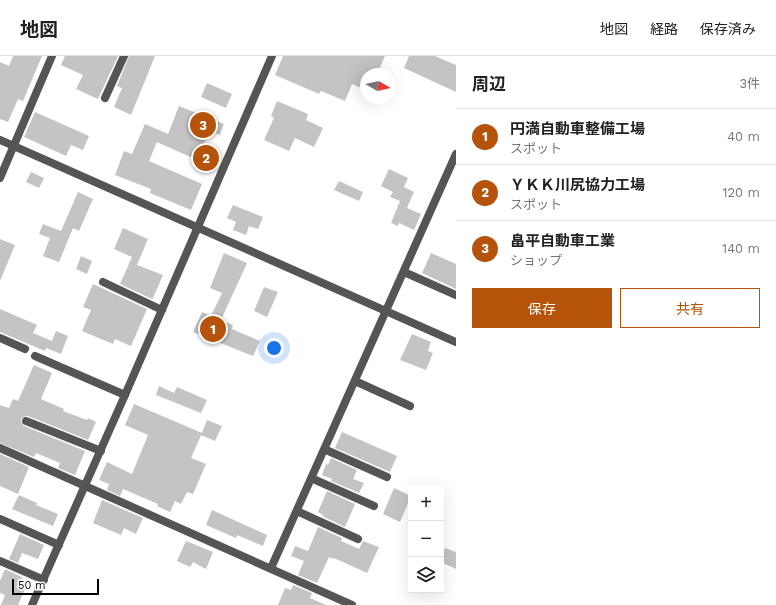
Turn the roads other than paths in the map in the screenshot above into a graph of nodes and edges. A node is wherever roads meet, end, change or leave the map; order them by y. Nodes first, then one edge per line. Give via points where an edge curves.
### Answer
1 (52, 56) edge
2 (124, 56) edge
3 (272, 56) edge
4 (105, 98) dead end
5 (0, 140) edge
6 (14, 146) junction
7 (456, 154) edge
8 (0, 178) edge
9 (198, 229) junction
10 (404, 272) junction
11 (103, 282) dead end
12 (456, 295) edge
13 (162, 310) junction
14 (386, 312) junction
15 (0, 338) edge
16 (456, 342) edge
17 (26, 349) dead end
18 (35, 356) dead end
19 (355, 381) junction
20 (125, 395) junction
21 (410, 406) dead end
22 (26, 421) dead end
23 (0, 448) edge
24 (324, 449) junction
25 (101, 451) junction
26 (388, 477) dead end
27 (311, 478) junction
28 (86, 486) junction
29 (374, 506) dead end
30 (297, 511) junction
31 (0, 519) edge
32 (358, 539) dead end
33 (59, 545) junction
34 (0, 561) edge
35 (271, 568) junction
36 (44, 580) junction
37 (32, 605) edge
38 (352, 605) edge

1 - 6 street
2 - 4 street
3 - 9 street
5 - 6 street
6 - 8 street
6 - 9 street
7 - 10 street
9 - 13 street
9 - 14 street
10 - 12 street
10 - 14 street
11 - 13 street
13 - 20 street
14 - 16 street
14 - 19 street
15 - 17 street
18 - 20 street
19 - 21 street
19 - 24 street
20 - 25 street
22 - 25 street
23 - 28 street
24 - 26 street
24 - 27 street
25 - 28 street
27 - 29 street
27 - 30 street
28 - 33 street
28 - 35 street
30 - 32 street
30 - 35 street
31 - 33 street
33 - 36 street
34 - 36 street
35 - 38 street
36 - 37 street

